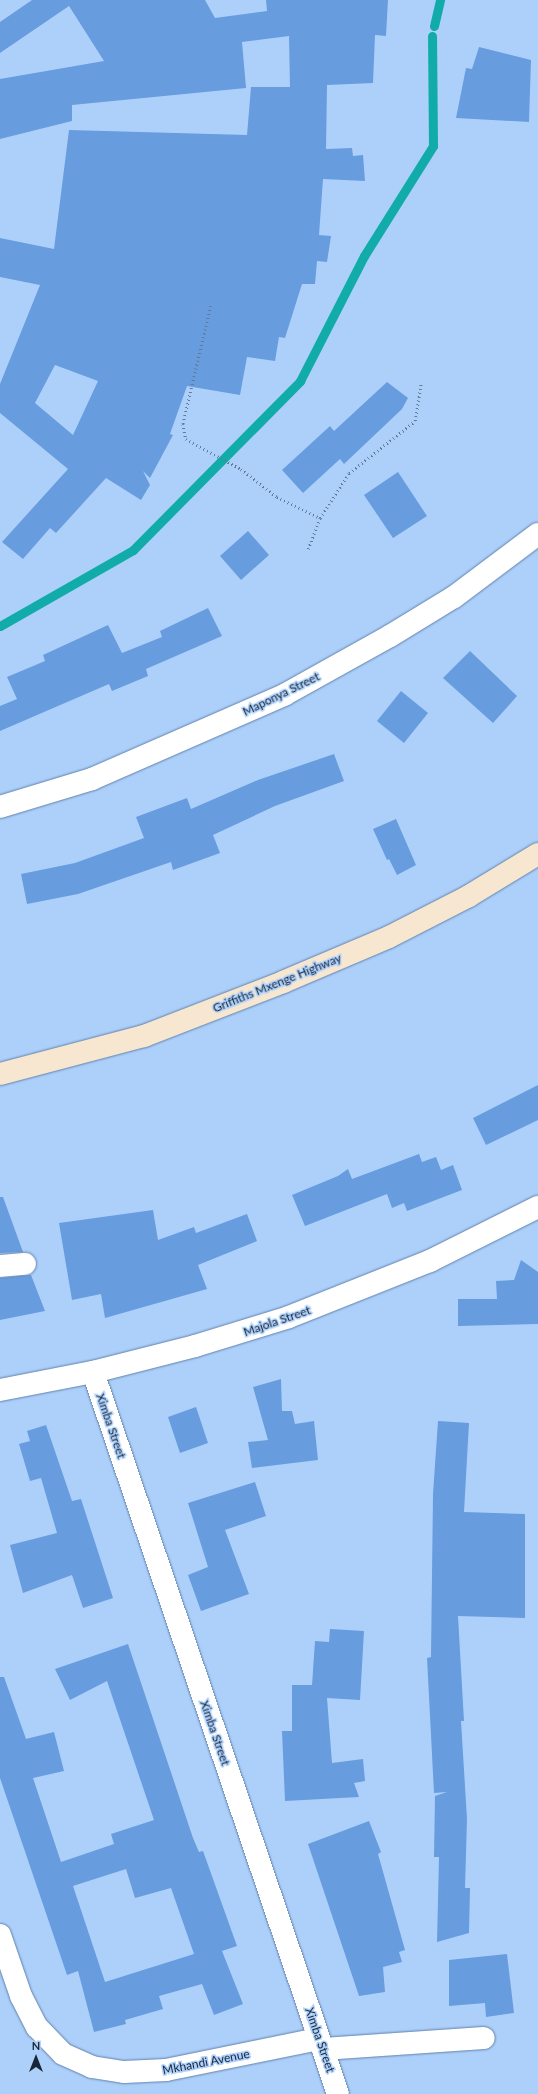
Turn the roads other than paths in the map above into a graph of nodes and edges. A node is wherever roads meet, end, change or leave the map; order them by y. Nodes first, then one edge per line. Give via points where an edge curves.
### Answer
1 (538, 534) edge
2 (0, 806) edge
3 (538, 854) edge
4 (0, 1074) edge
5 (538, 1207) edge
6 (25, 1264) dead end
7 (0, 1266) edge
8 (93, 1372) junction
9 (0, 1390) edge
10 (0, 1935) edge
11 (484, 2038) dead end
12 (321, 2044) junction
13 (338, 2094) edge

1 - 2 street, Maponya Street via 454,597 284,695 92,779
3 - 4 street, Griffiths Mxenge Highway via 469,896 402,930 283,982 144,1036
5 - 8 street, Majola Street via 430,1260 289,1317 195,1346
6 - 7 street
8 - 9 street, Majola Street
8 - 12 street, Ximba Street
10 - 12 street, Mkhandi Avenue via 21,1996 37,2027 63,2054 92,2067 124,2072 166,2070
11 - 12 street, Mkhandi Avenue
12 - 13 street, Ximba Street

